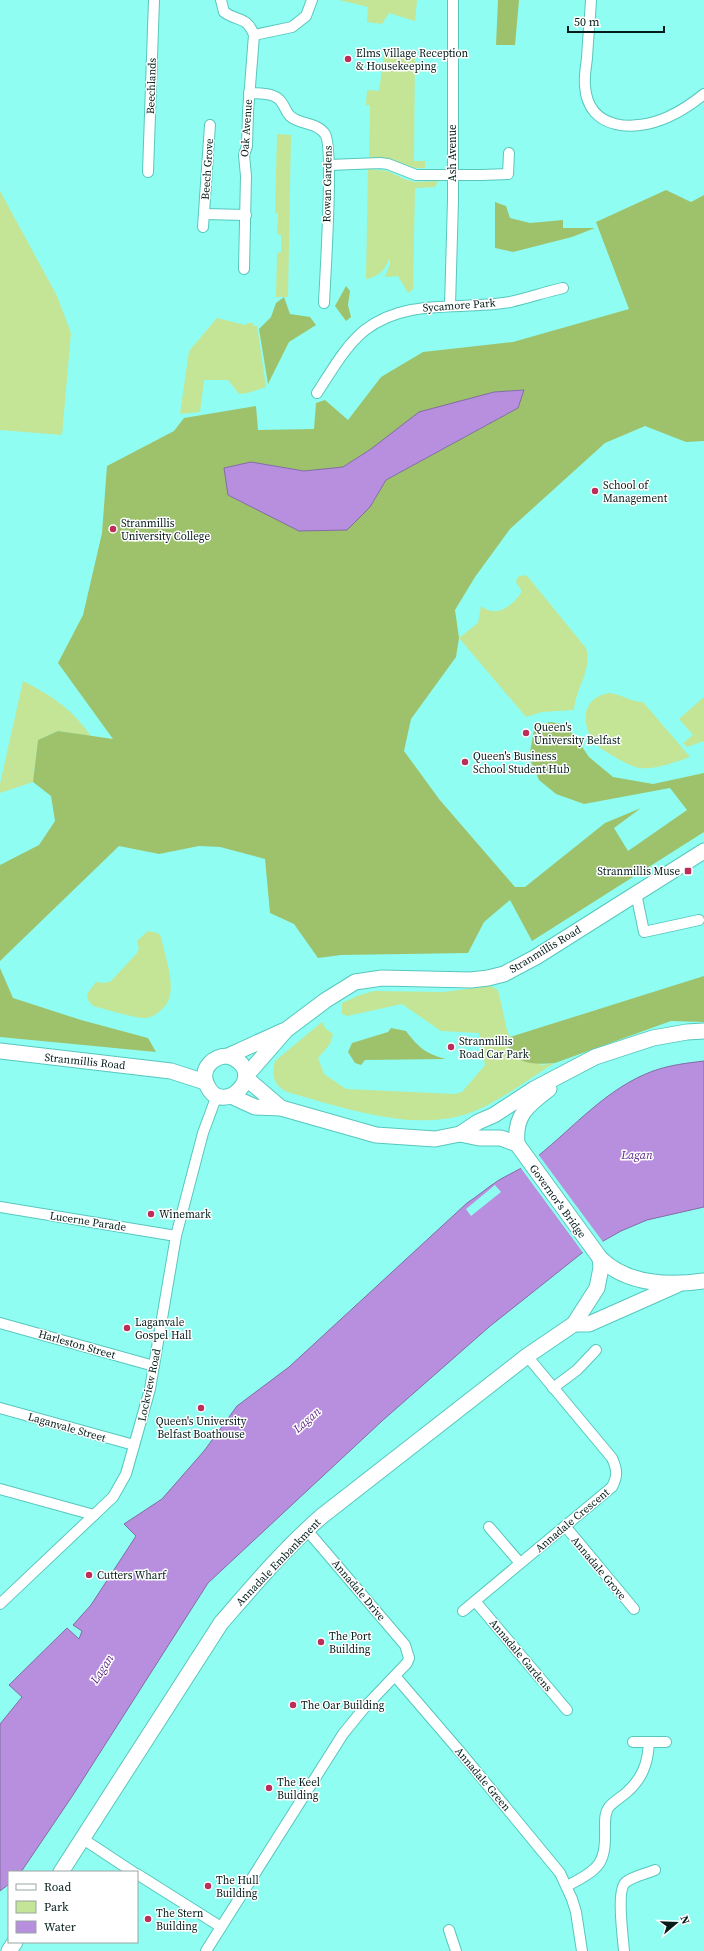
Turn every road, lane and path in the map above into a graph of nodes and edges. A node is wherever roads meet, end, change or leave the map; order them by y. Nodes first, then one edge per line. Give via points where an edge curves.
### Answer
1 (154, 0) edge
2 (221, 0) edge
3 (312, 0) edge
4 (453, 0) edge
5 (592, 0) edge
6 (254, 35) junction
7 (249, 93) junction
8 (704, 94) edge
9 (210, 125) dead end
10 (509, 153) dead end
11 (329, 165) junction
12 (148, 172) dead end
13 (452, 175) junction
14 (204, 214) junction
15 (246, 215) junction
16 (203, 227) dead end
17 (244, 268) dead end
18 (563, 288) dead end
19 (324, 303) dead end
20 (450, 306) junction
21 (316, 393) dead end
22 (704, 851) edge
23 (636, 893) junction
24 (699, 920) dead end
25 (286, 1030) junction
26 (704, 1031) edge
27 (0, 1051) edge
28 (228, 1056) junction
29 (207, 1066) junction
30 (573, 1069) junction
31 (171, 1071) junction
32 (246, 1077) junction
33 (206, 1082) junction
34 (224, 1096) junction
35 (281, 1108) junction
36 (460, 1134) junction
37 (520, 1148) junction
38 (0, 1207) edge
39 (176, 1236) junction
40 (598, 1256) junction
41 (704, 1281) edge
42 (680, 1284) junction
43 (0, 1322) edge
44 (574, 1324) junction
45 (596, 1350) dead end
46 (527, 1356) junction
47 (154, 1366) junction
48 (553, 1388) junction
49 (0, 1408) edge
50 (134, 1445) junction
51 (0, 1489) edge
52 (94, 1515) junction
53 (565, 1526) junction
54 (489, 1527) dead end
55 (306, 1529) junction
56 (520, 1563) junction
57 (476, 1601) junction
58 (0, 1604) edge
59 (634, 1609) dead end
60 (463, 1612) dead end
61 (395, 1676) junction
62 (567, 1710) dead end
63 (632, 1742) dead end
64 (648, 1742) junction
65 (666, 1742) dead end
66 (83, 1839) junction
67 (655, 1870) dead end
68 (62, 1871) edge
69 (131, 1871) edge
70 (138, 1875) edge
71 (567, 1886) junction
72 (221, 1927) junction
73 (449, 1930) dead end
74 (206, 1951) edge
75 (456, 1951) edge
76 (582, 1951) edge
77 (624, 1951) edge

1 - 12 street, Beechlands
2 - 6 street via 224,12 245,21 252,28
3 - 6 street via 306,16 292,27
4 - 13 street, Ash Avenue
5 - 8 street via 585,85 588,100 604,121 634,126 649,123 692,104
6 - 7 street, Oak Avenue
7 - 11 street, Rowan Gardens via 275,96 290,116 322,130 328,141
7 - 15 street, Oak Avenue via 247,146 244,154
9 - 14 street, Beech Grove
10 - 13 street via 508,174
11 - 13 street via 380,163 416,175
11 - 19 street, Rowan Gardens
13 - 20 street, Ash Avenue
14 - 15 street, Beech Grove
14 - 16 street, Beech Grove
15 - 17 street, Oak Avenue
18 - 20 street, Sycamore Park via 510,302 466,307
20 - 21 street, Sycamore Park via 409,310 366,329 353,341
22 - 23 street, Stranmillis Road
23 - 24 street via 644,932
23 - 25 street, Stranmillis Road via 531,960 504,974 471,980 382,978 355,982
25 - 28 street, Stranmillis Road
25 - 32 street, Stranmillis Road
26 - 30 street via 653,1038 595,1057
27 - 31 street, Stranmillis Road
28 - 29 street via 215,1058
28 - 32 street via 240,1062
29 - 31 street, Stranmillis Road
29 - 33 street via 204,1076
30 - 36 street via 534,1089
30 - 37 street via 530,1104 521,1116 516,1130
31 - 33 street, Stranmillis Road
32 - 34 street via 240,1090
32 - 35 street
33 - 34 street via 212,1092
34 - 35 street via 255,1107
34 - 39 street, Lockview Road via 203,1133
35 - 36 street via 338,1126 382,1136 435,1139
36 - 37 street via 479,1138 501,1138
37 - 40 street, Governor's Bridge
38 - 39 street, Lucerne Parade
39 - 47 street, Lockview Road
40 - 42 street, Annadale Embankment via 609,1268 624,1275 639,1280
40 - 44 street, Annadale Embankment via 601,1268 598,1288
41 - 42 street, Annadale Embankment
42 - 44 street, Annadale Embankment via 589,1324
43 - 47 street, Harleston Street
44 - 46 street, Annadale Embankment
45 - 48 street via 577,1370
46 - 48 street, Annadale Crescent
46 - 55 street, Annadale Embankment
47 - 50 street, Lockview Road
48 - 53 street, Annadale Crescent via 612,1458 617,1475 612,1487
49 - 50 street, Laganvale Street
50 - 52 street, Lockview Road via 119,1488
51 - 52 street
52 - 58 street, Lockview Road
53 - 56 street, Annadale Crescent
53 - 59 street, Annadale Grove
54 - 56 street
55 - 61 street, Annadale Drive via 405,1645 409,1658
55 - 66 street, Annadale Embankment via 221,1623
56 - 57 street, Annadale Crescent
57 - 60 street, Annadale Crescent
57 - 62 street, Annadale Gardens
61 - 71 street, Annadale Green via 551,1861
61 - 72 street via 343,1734
63 - 64 street
64 - 65 street
64 - 71 street via 642,1774 630,1789 609,1807 606,1814 603,1858 589,1874
66 - 68 street, Annadale Embankment
66 - 69 street
67 - 77 street via 633,1878 622,1886 620,1898
70 - 72 street
71 - 76 street, Annadale Green via 576,1912
72 - 74 street
73 - 75 street

